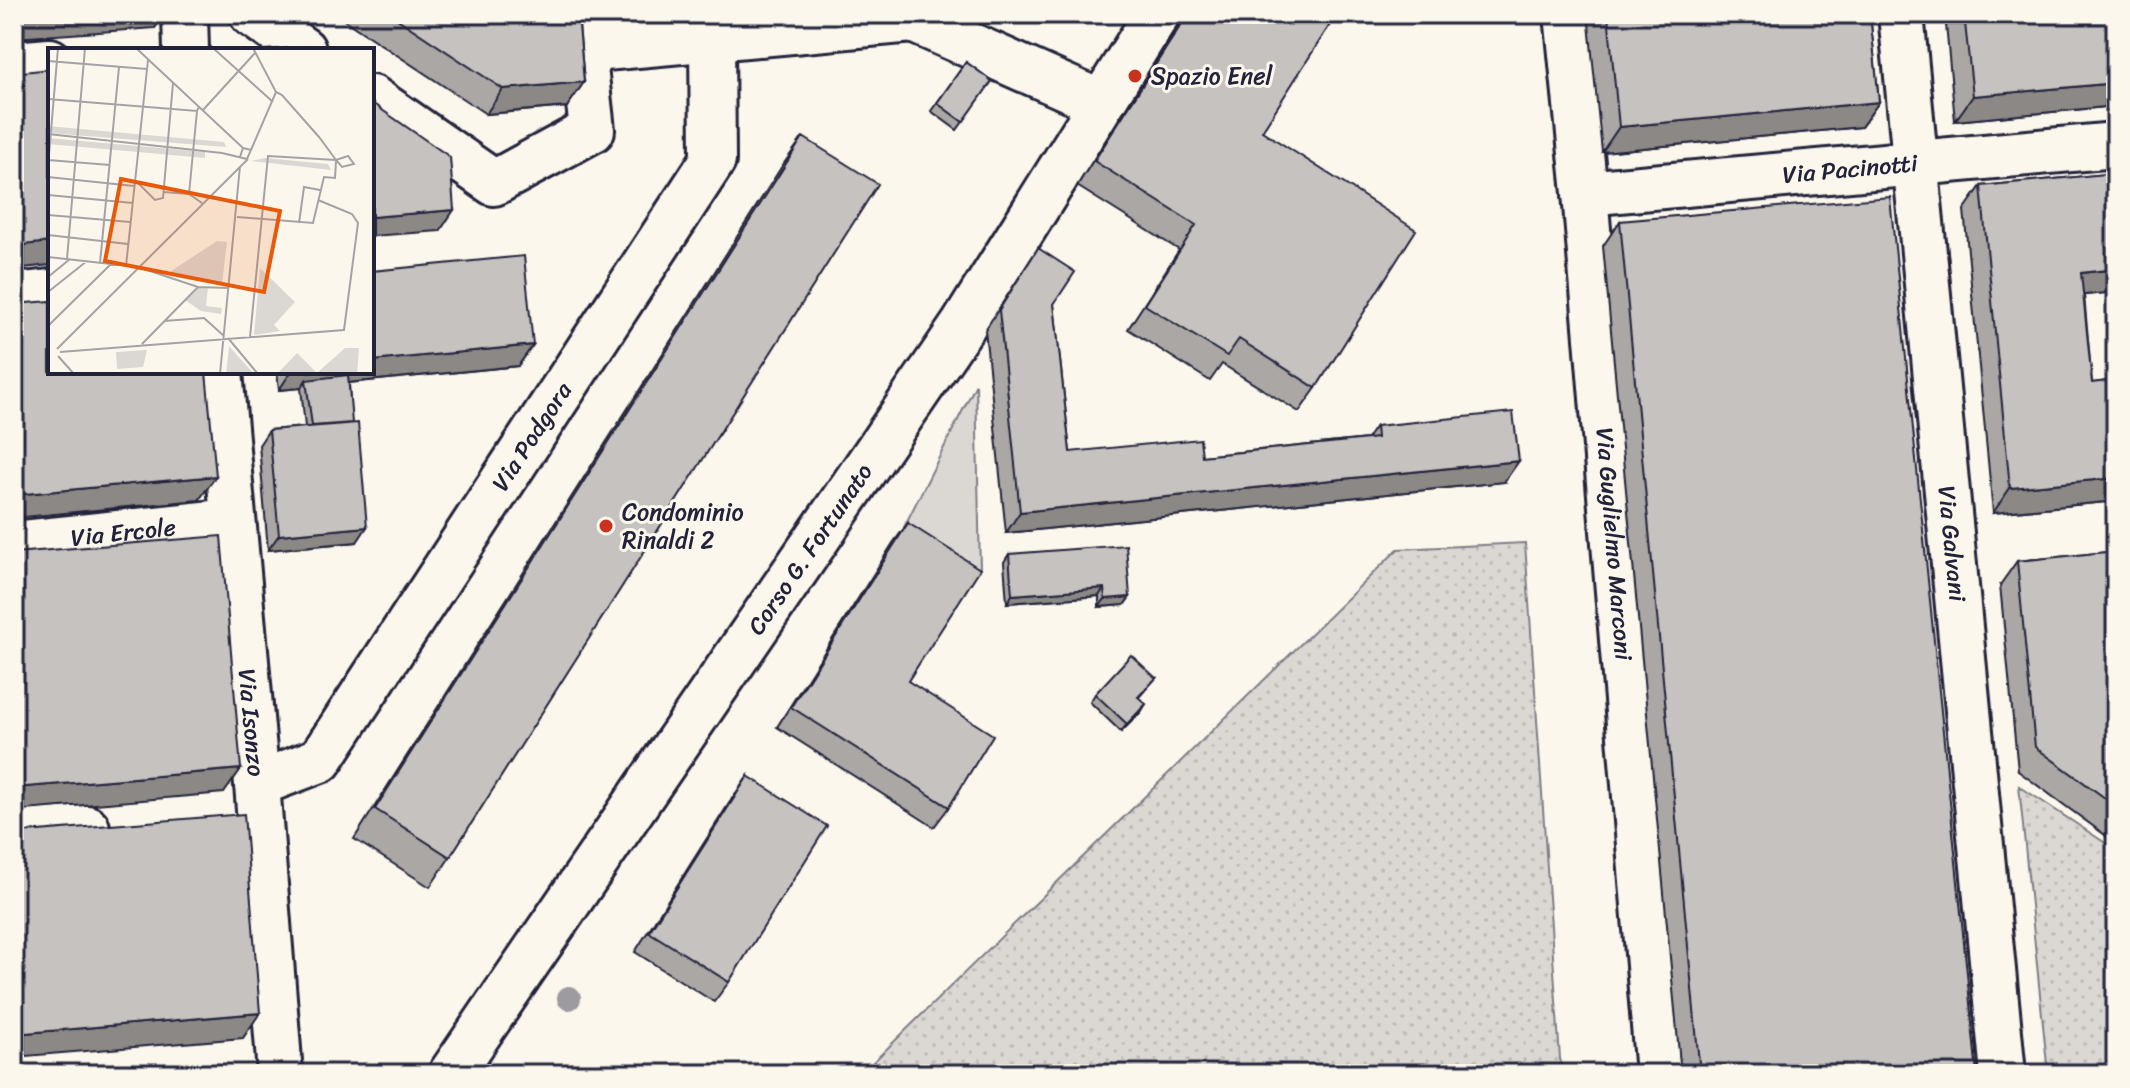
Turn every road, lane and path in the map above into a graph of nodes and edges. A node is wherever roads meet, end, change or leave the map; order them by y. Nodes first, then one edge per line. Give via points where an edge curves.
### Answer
1 (252, 14) edge
2 (1157, 14) edge
3 (1567, 14) edge
4 (1901, 14) edge
5 (912, 17) edge
6 (581, 32) edge
7 (712, 39) junction
8 (300, 48) edge
9 (48, 61) edge
10 (14, 64) edge
11 (374, 99) edge
12 (1101, 103) junction
13 (2116, 145) edge
14 (1914, 165) junction
15 (1585, 193) junction
16 (48, 292) edge
17 (14, 296) edge
18 (220, 374) edge
19 (232, 521) junction
20 (14, 544) edge
21 (258, 800) junction
22 (213, 819) edge
23 (121, 825) edge
24 (14, 833) edge
25 (280, 1074) edge
26 (451, 1074) edge
27 (1658, 1074) edge
28 (2003, 1074) edge

1 - 8 street
2 - 12 street, Corso G. Fortunato
3 - 15 street, Via Guglielmo Marconi
4 - 14 street, Via Galvani
5 - 7 street
5 - 12 street
6 - 7 street
6 - 11 street via 592,130 494,183
7 - 21 street, Via Podgora via 713,160 320,760
9 - 10 street
12 - 26 street, Corso G. Fortunato via 964,324
13 - 14 street, Via Pacinotti
14 - 15 street, Via Pacinotti
14 - 28 street, Via Galvani
15 - 27 street, Via Guglielmo Marconi
16 - 17 street
18 - 19 street, Via Isonzo
19 - 20 street, Via Ercole
19 - 21 street, Via Isonzo
21 - 22 street, Via Podgora
21 - 25 street, Via Isonzo
23 - 24 street

